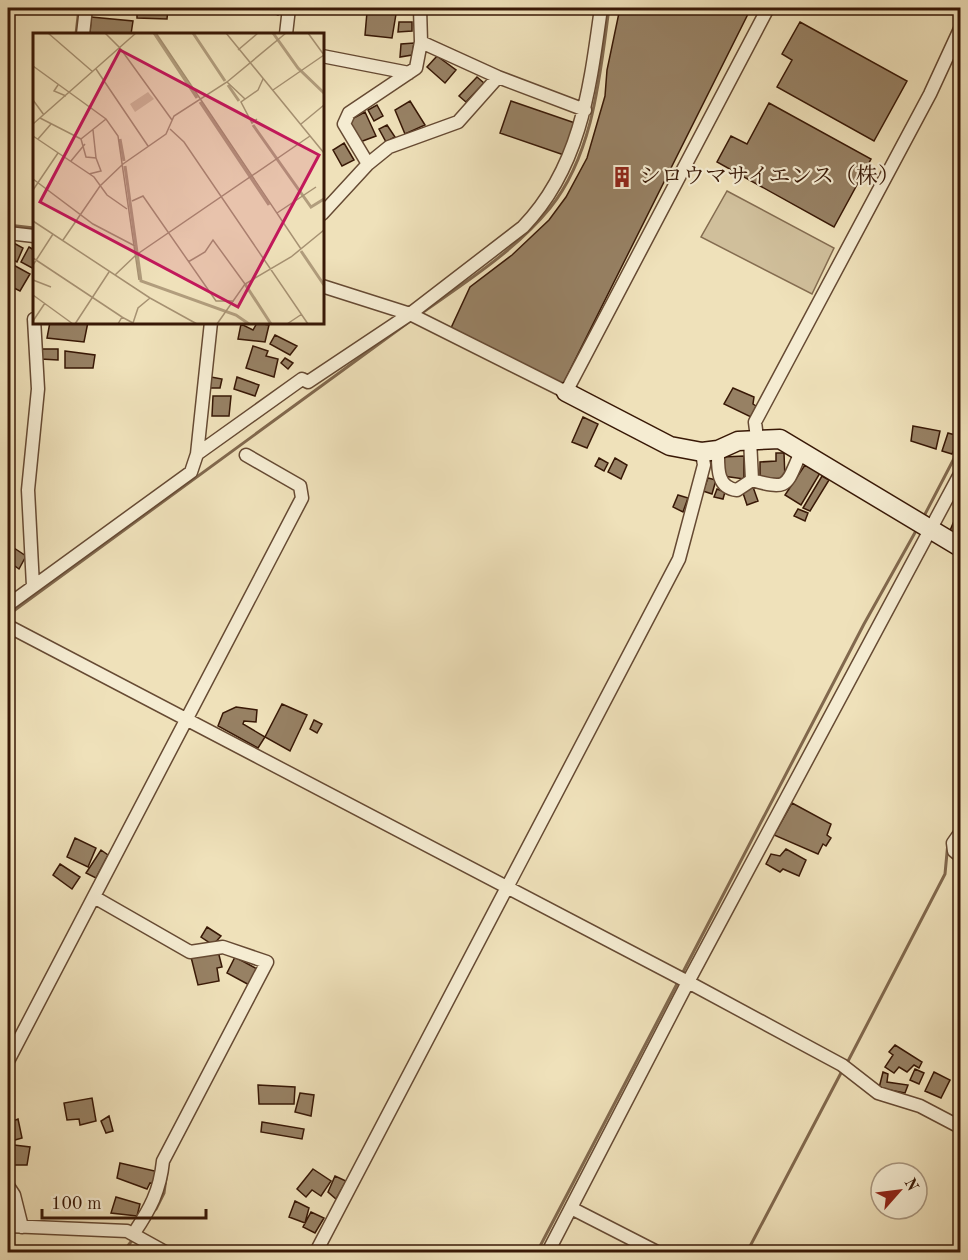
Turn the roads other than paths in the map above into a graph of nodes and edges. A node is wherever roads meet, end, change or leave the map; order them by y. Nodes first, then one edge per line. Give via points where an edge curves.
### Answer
1 (86, 8) edge
2 (289, 8) edge
3 (420, 8) edge
4 (601, 8) edge
5 (768, 8) edge
6 (960, 29) edge
7 (83, 33) edge
8 (286, 33) edge
9 (421, 42) junction
10 (324, 56) edge
11 (409, 73) junction
12 (498, 77) junction
13 (585, 110) junction
14 (368, 164) junction
15 (324, 212) edge
16 (8, 233) edge
17 (33, 236) edge
18 (324, 287) edge
19 (410, 314) junction
20 (34, 324) edge
21 (212, 324) edge
22 (566, 392) junction
23 (753, 439) junction
24 (710, 451) junction
25 (801, 452) junction
26 (197, 454) junction
27 (246, 455) dead end
28 (960, 474) edge
29 (752, 480) junction
30 (931, 531) junction
31 (960, 547) edge
32 (33, 586) junction
33 (8, 605) edge
34 (8, 626) edge
35 (188, 718) junction
36 (960, 833) edge
37 (960, 856) edge
38 (507, 887) junction
39 (94, 897) junction
40 (688, 982) junction
41 (8, 1061) edge
42 (960, 1127) edge
43 (8, 1186) edge
44 (571, 1208) junction
45 (8, 1226) edge
46 (22, 1227) junction
47 (134, 1233) junction
48 (165, 1252) edge
49 (316, 1252) edge
50 (548, 1252) edge
51 (657, 1252) edge

1 - 7 street
2 - 8 street
3 - 9 street
4 - 13 street
5 - 22 street
6 - 23 street via 930,94 755,422
9 - 11 street via 416,68
9 - 12 street
10 - 11 street
11 - 14 street via 349,113 344,124
12 - 13 street
12 - 14 street via 459,122 389,147
13 - 19 street via 558,180 535,214
14 - 15 street
16 - 17 street
18 - 19 street
19 - 22 street
19 - 26 street via 308,382 302,379
20 - 32 street via 38,389 28,490
21 - 26 street
22 - 24 street via 670,446
23 - 24 street
23 - 25 street via 780,439
23 - 29 street
24 - 29 street via 724,483 737,490
24 - 38 street via 679,559
25 - 29 street via 782,486
25 - 30 street
26 - 32 street via 191,472
27 - 35 street via 300,486 302,498
28 - 30 street
30 - 31 street
30 - 40 street
32 - 33 street
34 - 35 street
35 - 38 street
35 - 39 street
36 - 37 street via 953,843
38 - 40 street
38 - 49 street
39 - 41 street
39 - 47 street via 190,952 223,947 267,962 163,1161 155,1202
40 - 42 street via 842,1065 878,1093 920,1106
40 - 44 street
43 - 46 street
44 - 50 street
44 - 51 street
45 - 46 street
46 - 47 street
47 - 48 street

